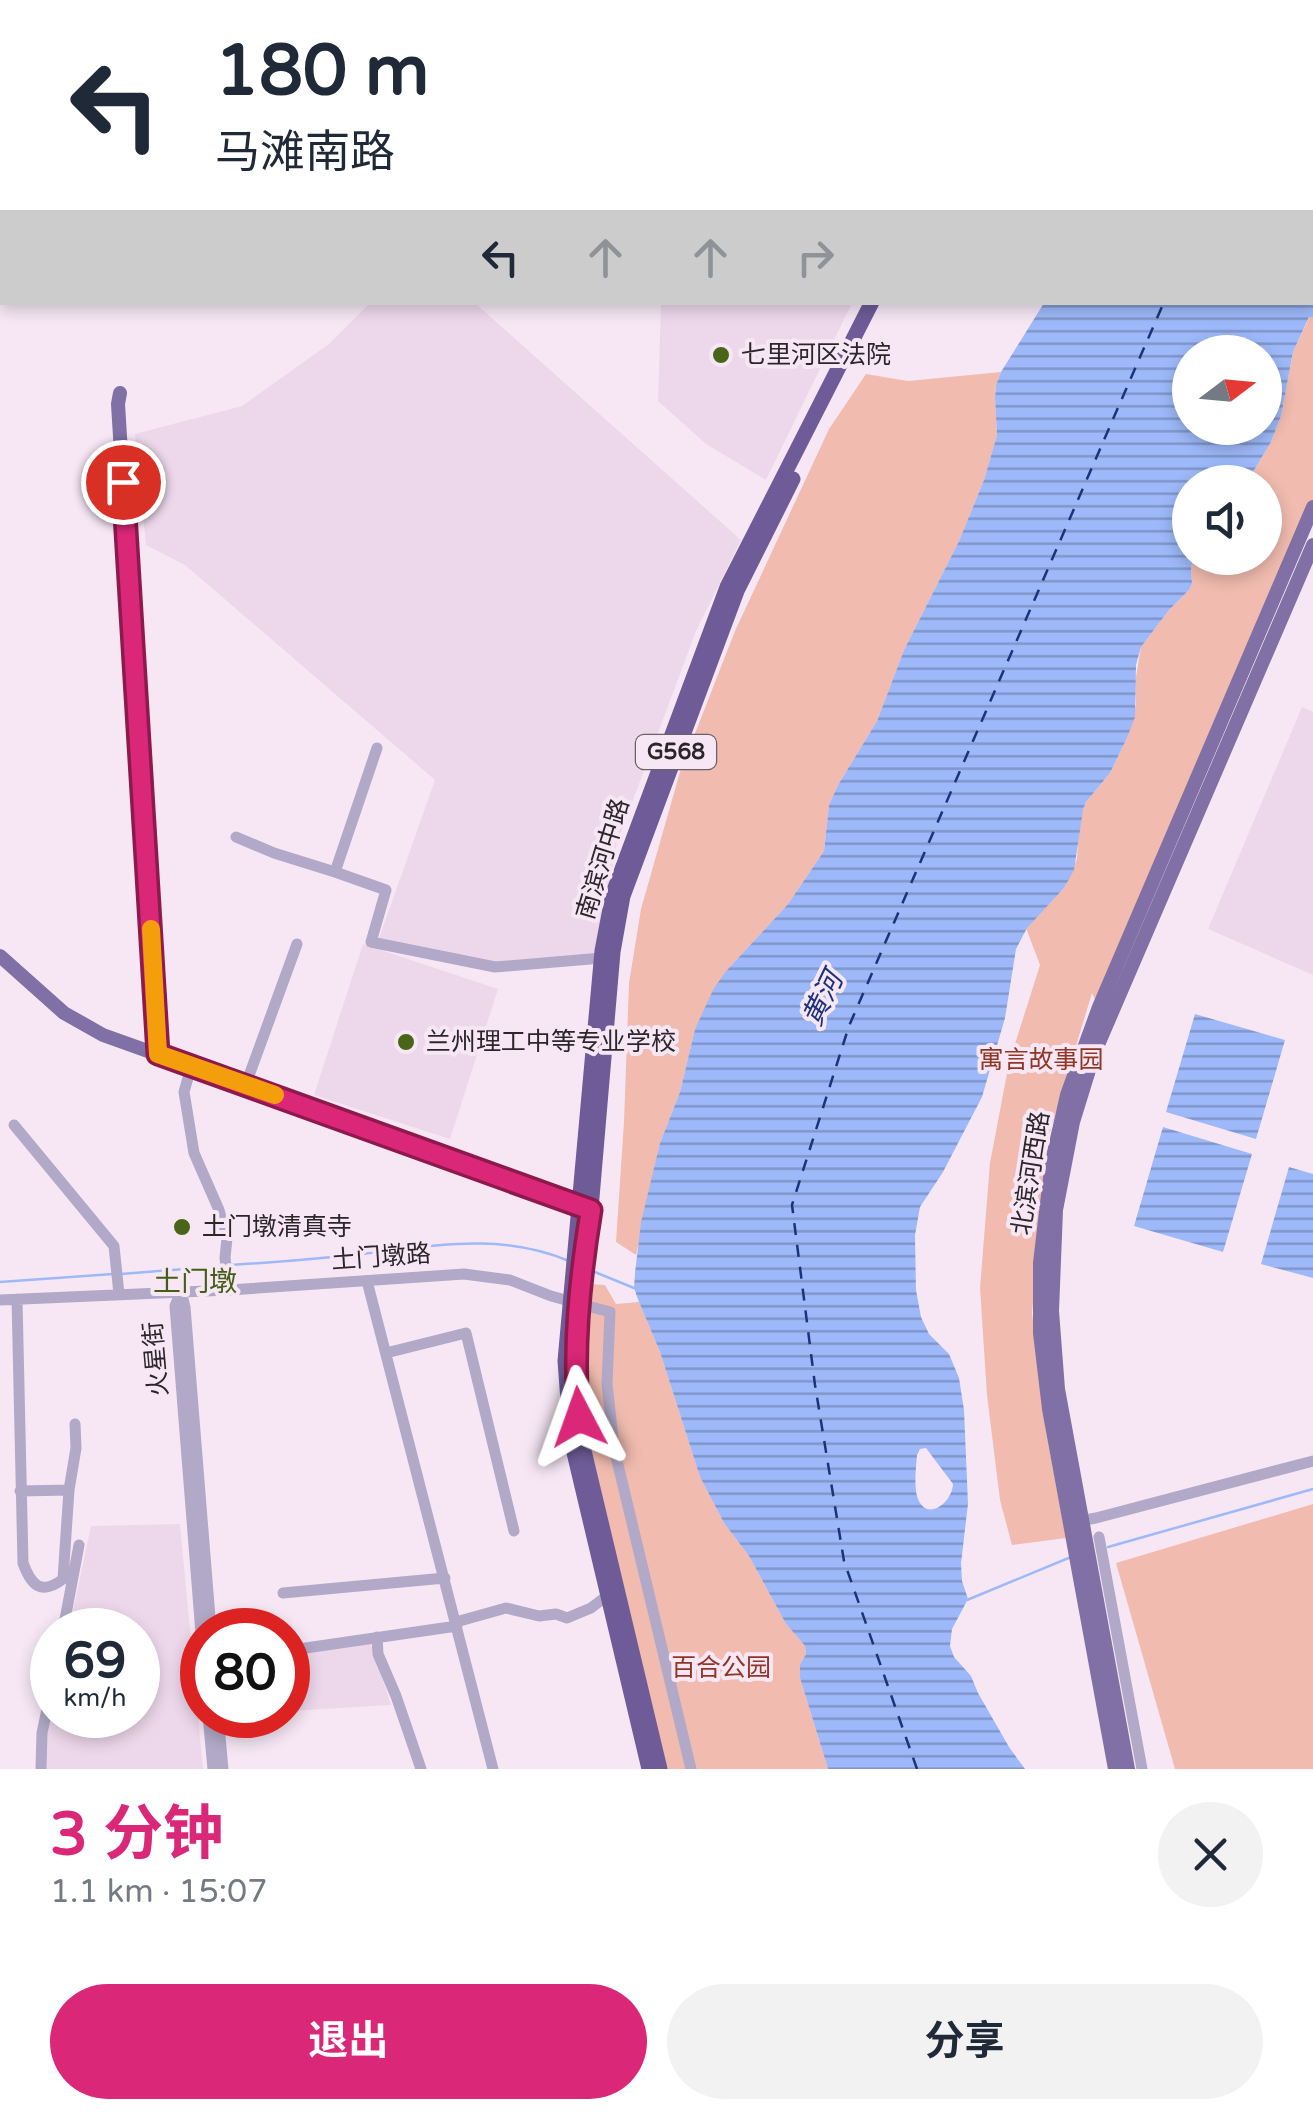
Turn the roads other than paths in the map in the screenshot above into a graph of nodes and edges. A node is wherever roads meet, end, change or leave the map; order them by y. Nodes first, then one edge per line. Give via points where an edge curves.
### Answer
1 (870, 305) edge
2 (880, 305) edge
3 (120, 392) dead end
4 (1313, 508) edge
5 (1313, 545) edge
6 (377, 748) dead end
7 (236, 836) dead end
8 (335, 872) junction
9 (297, 944) dead end
10 (0, 956) edge
11 (602, 958) junction
12 (158, 1054) junction
13 (191, 1067) junction
14 (246, 1084) junction
15 (14, 1125) dead end
16 (585, 1208) junction
17 (367, 1280) junction
18 (118, 1281) junction
19 (229, 1290) junction
20 (181, 1291) junction
21 (17, 1299) junction
22 (0, 1300) edge
23 (575, 1302) junction
24 (386, 1353) junction
25 (75, 1424) dead end
26 (1313, 1462) edge
27 (69, 1490) junction
28 (20, 1491) junction
29 (1076, 1521) junction
30 (514, 1531) dead end
31 (1086, 1540) junction
32 (79, 1544) dead end
33 (1090, 1559) junction
34 (444, 1578) junction
35 (284, 1593) dead end
36 (608, 1595) junction
37 (68, 1608) edge
38 (199, 1608) edge
39 (210, 1608) edge
40 (457, 1624) junction
41 (376, 1638) junction
42 (310, 1647) edge
43 (42, 1738) edge
44 (210, 1738) edge
45 (220, 1738) edge
46 (41, 1769) edge
47 (213, 1769) edge
48 (223, 1769) edge
49 (421, 1769) edge
50 (494, 1769) edge
51 (649, 1769) edge
52 (660, 1769) edge
53 (691, 1769) edge
54 (1115, 1769) edge
55 (1128, 1769) edge
56 (1142, 1769) edge

1 - 11 highway, 南滨河中路 / G568 via 727,586 613,893
2 - 16 highway, 南滨河中路 / G568 via 737,591 623,896
3 - 12 main road
4 - 29 main road, 北滨河西路 via 1099,1007 1063,1111 1042,1246 1040,1333 1048,1409
5 - 29 main road, 北滨河西路 via 1094,1054 1073,1122 1056,1210 1052,1311
6 - 8 street
7 - 8 street
8 - 11 street via 386,890 372,942 495,967
9 - 14 street
10 - 12 main road via 64,1012
11 - 16 highway, 南滨河中路 / G568
12 - 13 main road
13 - 14 main road
13 - 19 street via 184,1092 194,1153 228,1238
14 - 16 main road
15 - 18 street via 114,1246
16 - 23 highway, 南滨河中路 / G568
17 - 19 street, 土门墩路
17 - 23 street, 土门墩路 via 464,1274 510,1280
17 - 24 street
18 - 20 street, 土门墩路
18 - 21 street, 土门墩路
19 - 20 street, 土门墩路
20 - 38 street, 火星街 via 174,1306
20 - 39 street, 火星街
21 - 22 street, 土门墩路
21 - 28 street
23 - 36 highway, 南滨河中路 / G568 via 565,1362 571,1440
23 - 52 highway, 南滨河中路 / G568 via 581,1438
23 - 53 street via 610,1312 607,1384 614,1448
24 - 30 street via 466,1333
24 - 34 street
25 - 27 street
26 - 29 street
27 - 28 street
27 - 28 street via 64,1580 40,1588 23,1563
29 - 31 main road, 北滨河西路
31 - 33 main road, 北滨河西路
31 - 33 street
32 - 37 street
33 - 54 main road, 北滨河西路
33 - 55 main road, 北滨河西路
33 - 56 street
34 - 35 street
34 - 40 street
36 - 40 street via 568,1618 506,1608
36 - 51 highway, 南滨河中路 / G568
40 - 41 street
40 - 50 street
41 - 42 street
41 - 49 street
43 - 46 street
44 - 47 street
45 - 48 street

